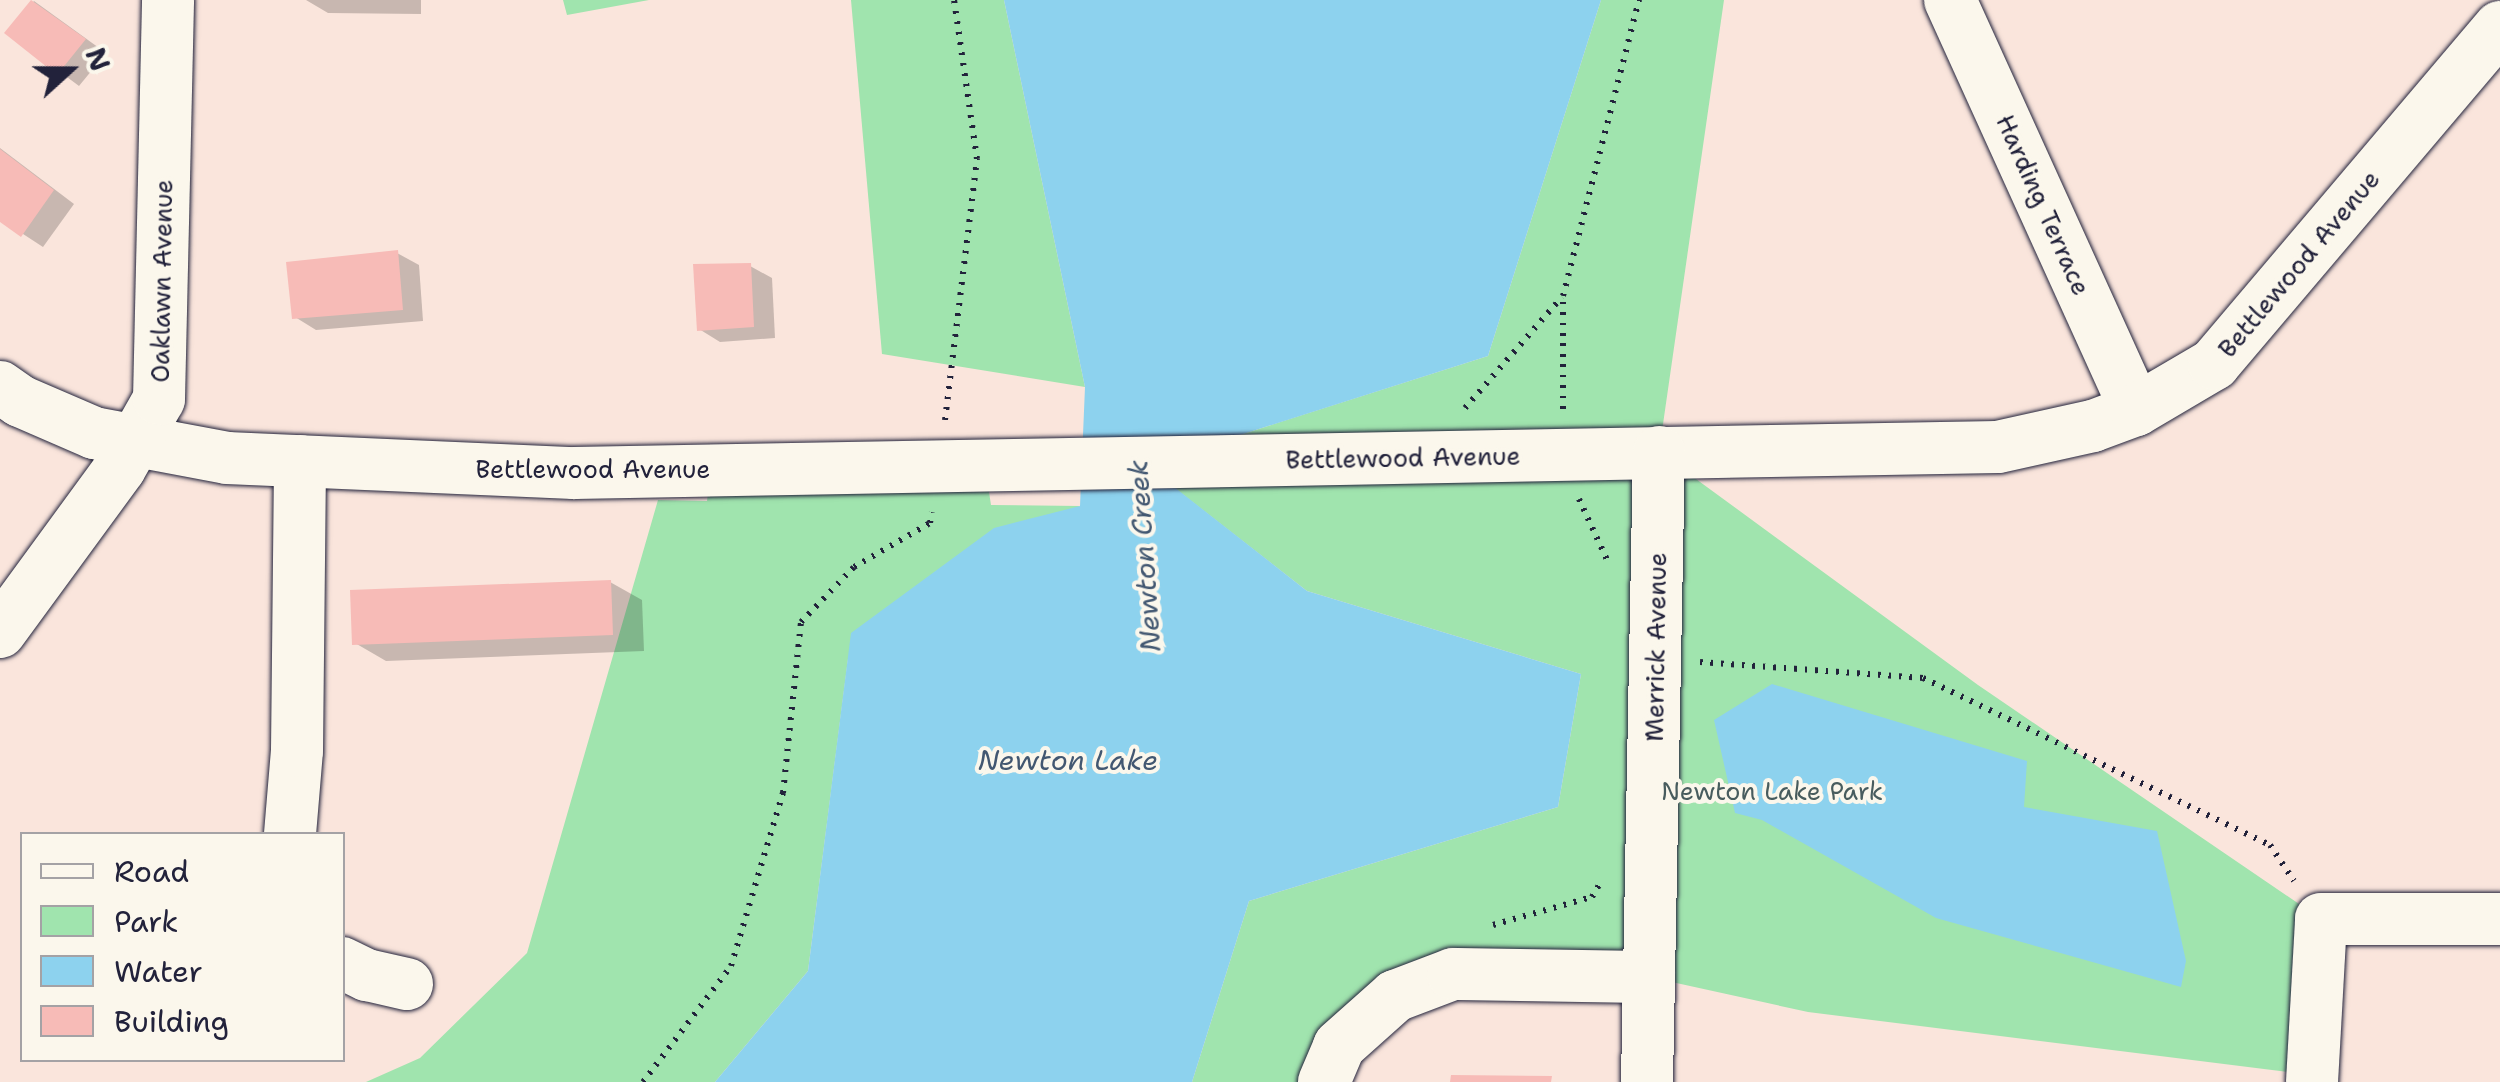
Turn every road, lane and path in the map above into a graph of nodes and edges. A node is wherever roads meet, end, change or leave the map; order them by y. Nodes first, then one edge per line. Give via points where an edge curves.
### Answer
1 (168, 0) edge
2 (954, 0) edge
3 (1639, 0) edge
4 (1950, 0) edge
5 (2500, 28) edge
6 (0, 387) edge
7 (2136, 410) junction
8 (135, 440) junction
9 (1659, 452) junction
10 (1563, 454) junction
11 (300, 461) junction
12 (940, 467) junction
13 (1610, 565) dead end
14 (0, 632) edge
15 (1685, 660) dead end
16 (290, 832) edge
17 (1611, 863) dead end
18 (2320, 919) junction
19 (2500, 919) edge
20 (1482, 928) dead end
21 (345, 964) edge
22 (1649, 976) junction
23 (407, 984) dead end
24 (643, 1082) edge
25 (1324, 1082) edge
26 (1647, 1082) edge
27 (2312, 1082) edge

1 - 8 street, Oaklawn Avenue via 159,399
2 - 12 path via 976,159
3 - 10 path via 1563,296
4 - 7 street, Harding Terrace
5 - 7 street, Bettlewood Avenue via 2214,364
6 - 8 street, Bettlewood Avenue via 94,433
7 - 9 street, Bettlewood Avenue via 1998,447
8 - 11 street, Bettlewood Avenue via 228,458
8 - 14 street, Oaklawn Avenue
9 - 10 street, Bettlewood Avenue
9 - 22 street, Merrick Avenue
10 - 12 street, Bettlewood Avenue
10 - 13 path
11 - 12 street, Bettlewood Avenue via 574,473
11 - 16 street
12 - 24 path via 930,523 854,567 801,622 782,793 731,966
15 - 18 path via 1922,678 2270,846
17 - 20 path via 1592,897
18 - 19 street
18 - 27 street
21 - 23 street
22 - 25 street via 1453,974 1395,996 1339,1046
22 - 26 street, Merrick Avenue

